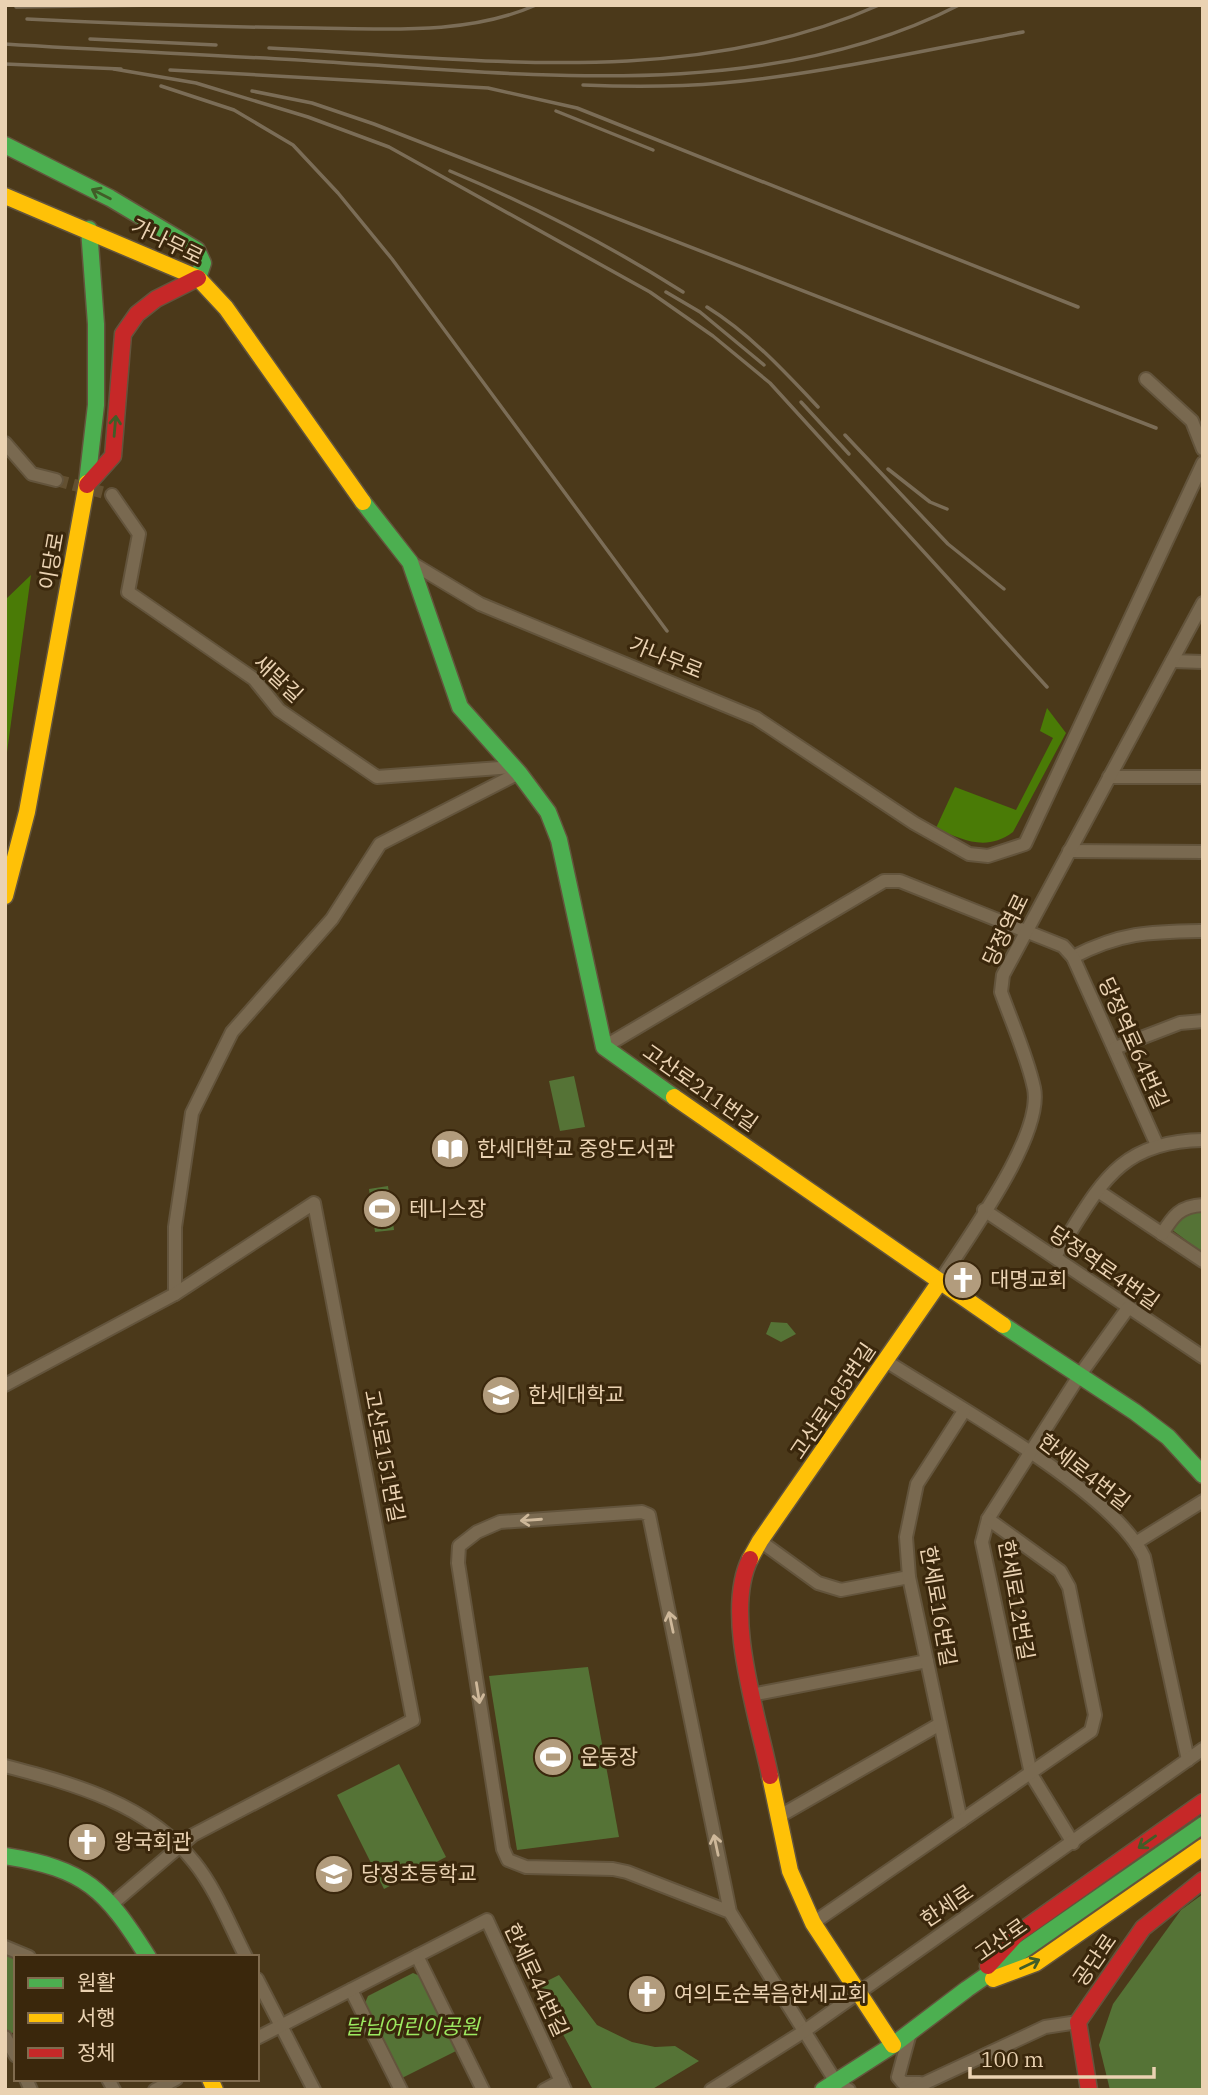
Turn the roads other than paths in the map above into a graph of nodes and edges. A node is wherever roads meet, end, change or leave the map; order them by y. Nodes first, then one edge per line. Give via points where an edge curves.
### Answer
1 (5, 145) edge
2 (5, 197) edge
3 (89, 229) junction
4 (198, 278) junction
5 (1146, 379) dead end
6 (5, 443) edge
7 (1203, 449) edge
8 (1203, 463) edge
9 (56, 480) tunnel mouth
10 (87, 485) junction
11 (112, 495) tunnel mouth
12 (410, 562) junction
13 (1203, 603) edge
14 (1172, 661) junction
15 (1203, 662) edge
16 (516, 770) junction
17 (1109, 777) junction
18 (1203, 777) edge
19 (1069, 851) junction
20 (1203, 852) edge
21 (5, 896) edge
22 (1026, 929) junction
23 (1203, 931) edge
24 (1073, 957) junction
25 (1203, 1021) edge
26 (604, 1047) junction
27 (1115, 1048) junction
28 (1203, 1139) edge
29 (1157, 1144) junction
30 (1098, 1191) junction
31 (1203, 1205) edge
32 (984, 1210) junction
33 (1162, 1234) junction
34 (1055, 1256) junction
35 (1203, 1261) edge
36 (939, 1283) junction
37 (175, 1294) junction
38 (1128, 1308) junction
39 (1203, 1357) edge
40 (886, 1361) junction
41 (1079, 1376) junction
42 (5, 1385) edge
43 (964, 1411) junction
44 (1029, 1452) junction
45 (1203, 1475) edge
46 (1203, 1500) edge
47 (988, 1519) junction
48 (760, 1541) junction
49 (1137, 1542) junction
50 (909, 1577) junction
51 (927, 1661) junction
52 (751, 1695) junction
53 (940, 1724) junction
54 (1203, 1749) edge
55 (1188, 1759) junction
56 (5, 1766) edge
57 (1031, 1774) junction
58 (1203, 1802) edge
59 (778, 1817) junction
60 (961, 1821) junction
61 (1203, 1825) edge
62 (1073, 1843) junction
63 (178, 1845) junction
64 (1203, 1847) edge
65 (5, 1856) edge
66 (1203, 1880) edge
67 (111, 1905) junction
68 (730, 1912) junction
69 (813, 1923) junction
70 (5, 1947) edge
71 (24, 1955) edge
72 (147, 1955) edge
73 (245, 1955) edge
74 (416, 1956) junction
75 (259, 1983) edge
76 (967, 1989) junction
77 (351, 1990) junction
78 (857, 1991) junction
79 (1078, 2022) junction
80 (281, 2025) junction
81 (803, 2032) junction
82 (910, 2033) junction
83 (5, 2036) edge
84 (259, 2037) edge
85 (893, 2045) junction
86 (14, 2052) edge
87 (172, 2081) edge
88 (563, 2086) edge
89 (915, 2086) edge
90 (836, 2087) edge
91 (155, 2090) edge
92 (314, 2090) edge
93 (401, 2090) edge
94 (483, 2090) edge
95 (544, 2090) edge
96 (710, 2090) edge
97 (1089, 2090) edge

4 -> 1 street via 203,263 197,250 110,198
2 - 3 street, 가나무로
3 - 4 street, 가나무로
3 - 10 street, 이당로 via 96,405
10 -> 4 street via 113,456 123,334 137,314 156,299
4 - 12 street, 가나무로 via 226,308
5 - 7 street via 1192,421
6 - 9 street via 33,474
8 - 12 street, 가나무로 via 1026,844 988,856 969,854 914,823 756,718 480,604
10 - 21 street, 이당로 via 27,812
11 - 16 street, 새말길 via 139,534 128,592 254,679 279,710 377,777
12 - 16 street via 460,707
13 - 14 street, 당정역로
14 - 15 street
14 - 17 street, 당정역로
16 - 26 street via 548,812 559,840
16 - 37 street via 380,844 332,919 232,1032 192,1113 175,1227
17 - 18 street
17 - 19 street, 당정역로
19 - 20 street
19 - 22 street, 당정역로
22 - 24 street via 1063,946
22 - 26 street via 912,883 884,881
22 - 32 street, 당정역로 via 1003,975 1001,992 1035,1091 1031,1125 1018,1156
23 - 24 street via 1138,932
24 - 27 street, 당정역로64번길
25 - 27 street via 1180,1023
26 - 36 street, 고산로211번길
27 - 29 street, 당정역로64번길
28 - 29 street
29 - 30 street via 1120,1164
30 - 33 street
30 - 34 street
31 - 33 street via 1185,1207 1175,1214
32 - 34 street, 당정역로4번길
32 - 36 street, 당정역로
33 - 35 street
34 - 38 street, 당정역로4번길
36 - 40 street, 고산로185번길
36 - 41 street, 고산로211번길
37 - 42 street, 고산로151번길
37 - 63 street, 고산로151번길 via 314,1203 413,1720
38 - 39 street, 당정역로4번길
38 - 41 street, 한세로12번길
40 - 43 street, 한세로4번길
40 - 48 street, 고산로185번길
41 - 44 street, 한세로12번길
41 - 45 street, 고산로211번길 via 1168,1437
43 - 44 street, 한세로4번길
43 - 50 street, 한세로16번길 via 917,1484 906,1537
44 - 47 street, 한세로12번길
44 - 49 street, 한세로4번길 via 1105,1508
46 - 49 street
47 - 57 street, 한세로12번길 via 982,1542
47 - 57 street via 1060,1571 1069,1587 1094,1715 1091,1731
48 - 50 street via 818,1583 841,1590
48 - 52 street, 고산로185번길 via 743,1574 738,1614
49 - 55 street, 한세로4번길
50 - 51 street, 한세로16번길
51 - 52 street
51 - 53 street, 한세로16번길
52 - 59 street, 고산로185번길
53 - 59 street
53 - 60 street, 한세로16번길
54 - 55 street, 한세로
55 - 62 street, 한세로
56 - 63 street via 82,1786 143,1818
57 - 60 street
57 - 62 street, 한세로12번길
58 -> 76 street via 1017,1934
59 - 69 street, 고산로185번길 via 790,1871
60 - 69 street
61 - 76 street, 고산로
62 - 78 street, 한세로
63 - 67 street, 고산로151번길
63 - 73 street via 208,1883
76 -> 64 street via 1036,1963
65 - 67 street via 61,1868
66 - 79 street, 공단로 via 1143,1928
67 - 72 street
68 -> 68 street via 649,1515 503,1521 477,1532 459,1546 458,1563 508,1860 526,1867 620,1870
68 - 81 street
69 - 78 street, 고산로185번길
70 - 71 street
74 - 77 street, 한세로44번길
74 - 88 street, 한세로44번길 via 487,1920
74 - 94 street
75 - 80 street
76 - 82 street, 고산로
77 - 80 street, 한세로44번길
77 - 93 street
78 - 81 street, 한세로
78 - 85 street, 고산로185번길
79 - 89 street via 1045,2027
79 - 97 street
80 - 84 street, 한세로44번길
80 - 92 street
81 - 90 street
81 - 96 street, 한세로
82 - 85 street, 고산로
82 - 89 street via 898,2077
83 - 86 street
85 - 90 street, 고산로
87 - 91 street
88 - 95 street

